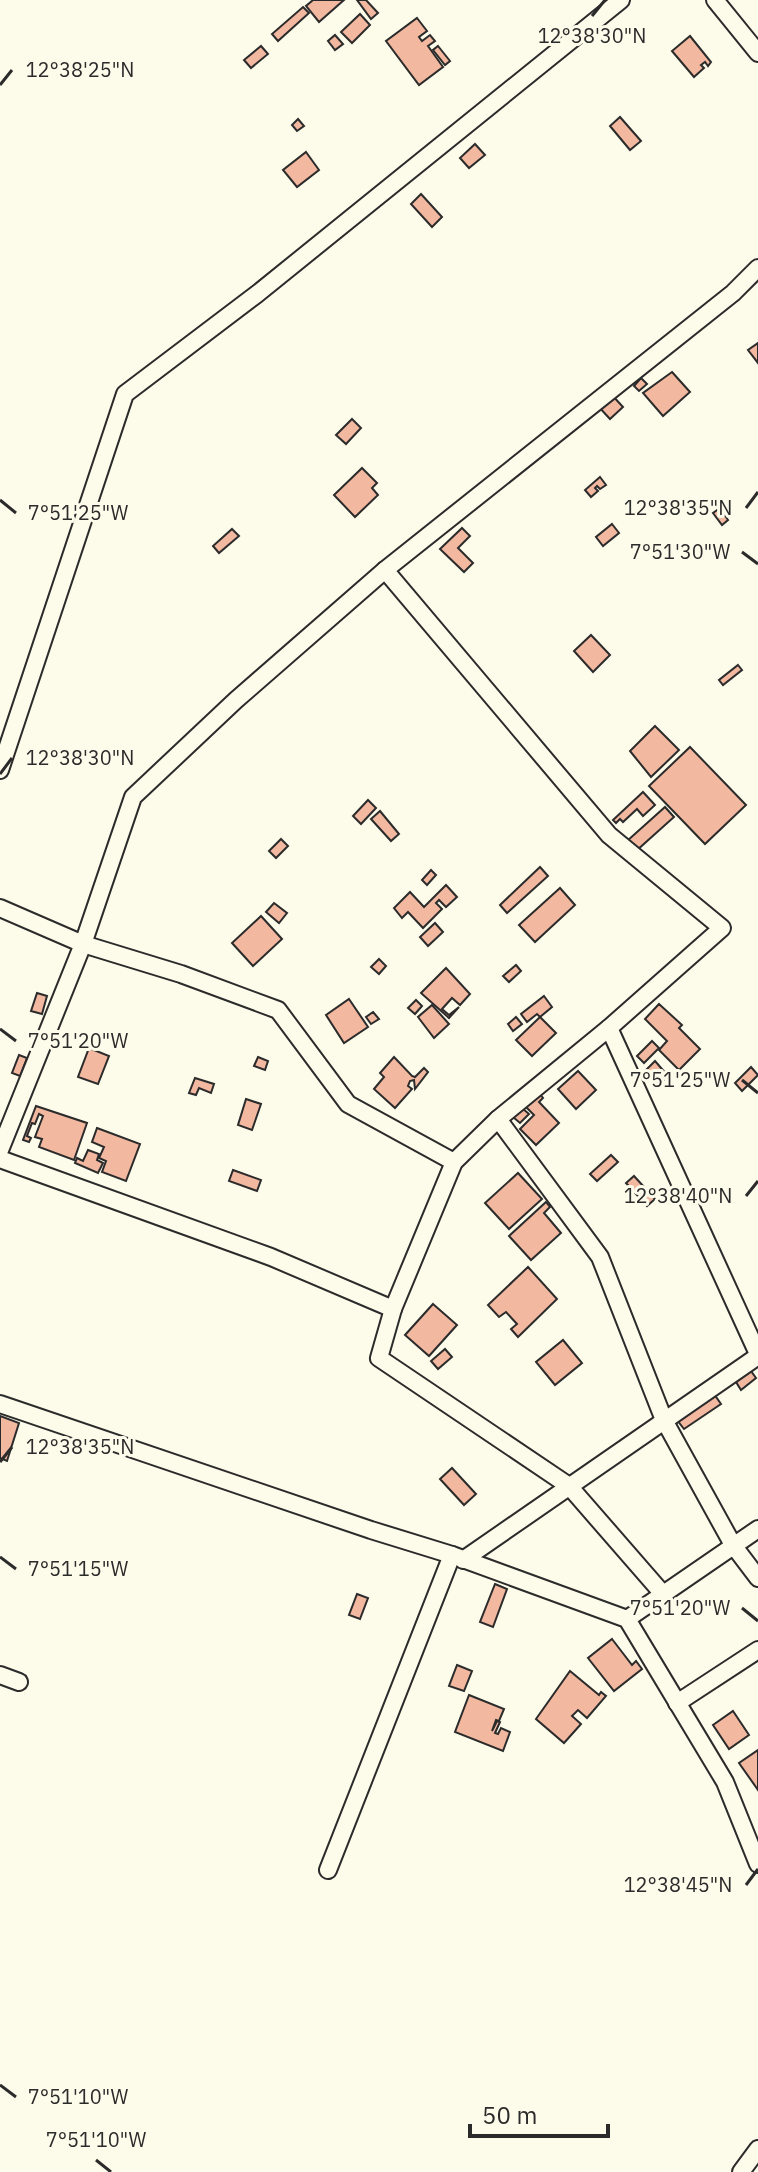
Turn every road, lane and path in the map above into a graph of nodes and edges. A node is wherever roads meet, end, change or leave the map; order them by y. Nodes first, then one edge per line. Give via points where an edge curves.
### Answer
1 (621, 0) edge
2 (715, 0) edge
3 (758, 53) edge
4 (758, 268) edge
5 (385, 570) junction
6 (0, 770) edge
7 (0, 908) edge
8 (83, 944) junction
9 (609, 1028) junction
10 (498, 1119) junction
11 (0, 1150) edge
12 (0, 1159) edge
13 (454, 1162) junction
14 (393, 1309) junction
15 (758, 1355) edge
16 (0, 1404) edge
17 (664, 1420) junction
18 (569, 1486) junction
19 (758, 1529) edge
20 (733, 1545) junction
21 (458, 1558) junction
22 (758, 1578) edge
23 (663, 1594) junction
24 (627, 1619) junction
25 (758, 1650) edge
26 (0, 1675) edge
27 (19, 1682) dead end
28 (677, 1703) junction
29 (758, 1816) edge
30 (742, 1826) junction
31 (758, 1864) edge
32 (328, 1870) dead end
33 (758, 2149) edge
34 (741, 2172) edge

1 - 6 street via 125,394
2 - 3 street
4 - 5 street
5 - 8 street via 133,797
5 - 9 street via 609,835 722,928
7 - 8 street
8 - 11 street
8 - 13 street via 278,1010 348,1104
9 - 10 street
9 - 15 street
10 - 13 street
10 - 17 street via 600,1257
12 - 14 street via 271,1257
13 - 14 street
14 - 18 street via 379,1358
15 - 17 street
16 - 21 street
17 - 18 street
17 - 20 street
18 - 21 street
18 - 23 street
19 - 20 street
20 - 22 street
20 - 23 street
21 - 24 street
21 - 32 street
23 - 24 street
24 - 28 street
25 - 28 street
26 - 27 street
28 - 30 street via 725,1782
29 - 30 street
30 - 31 street
33 - 34 street

